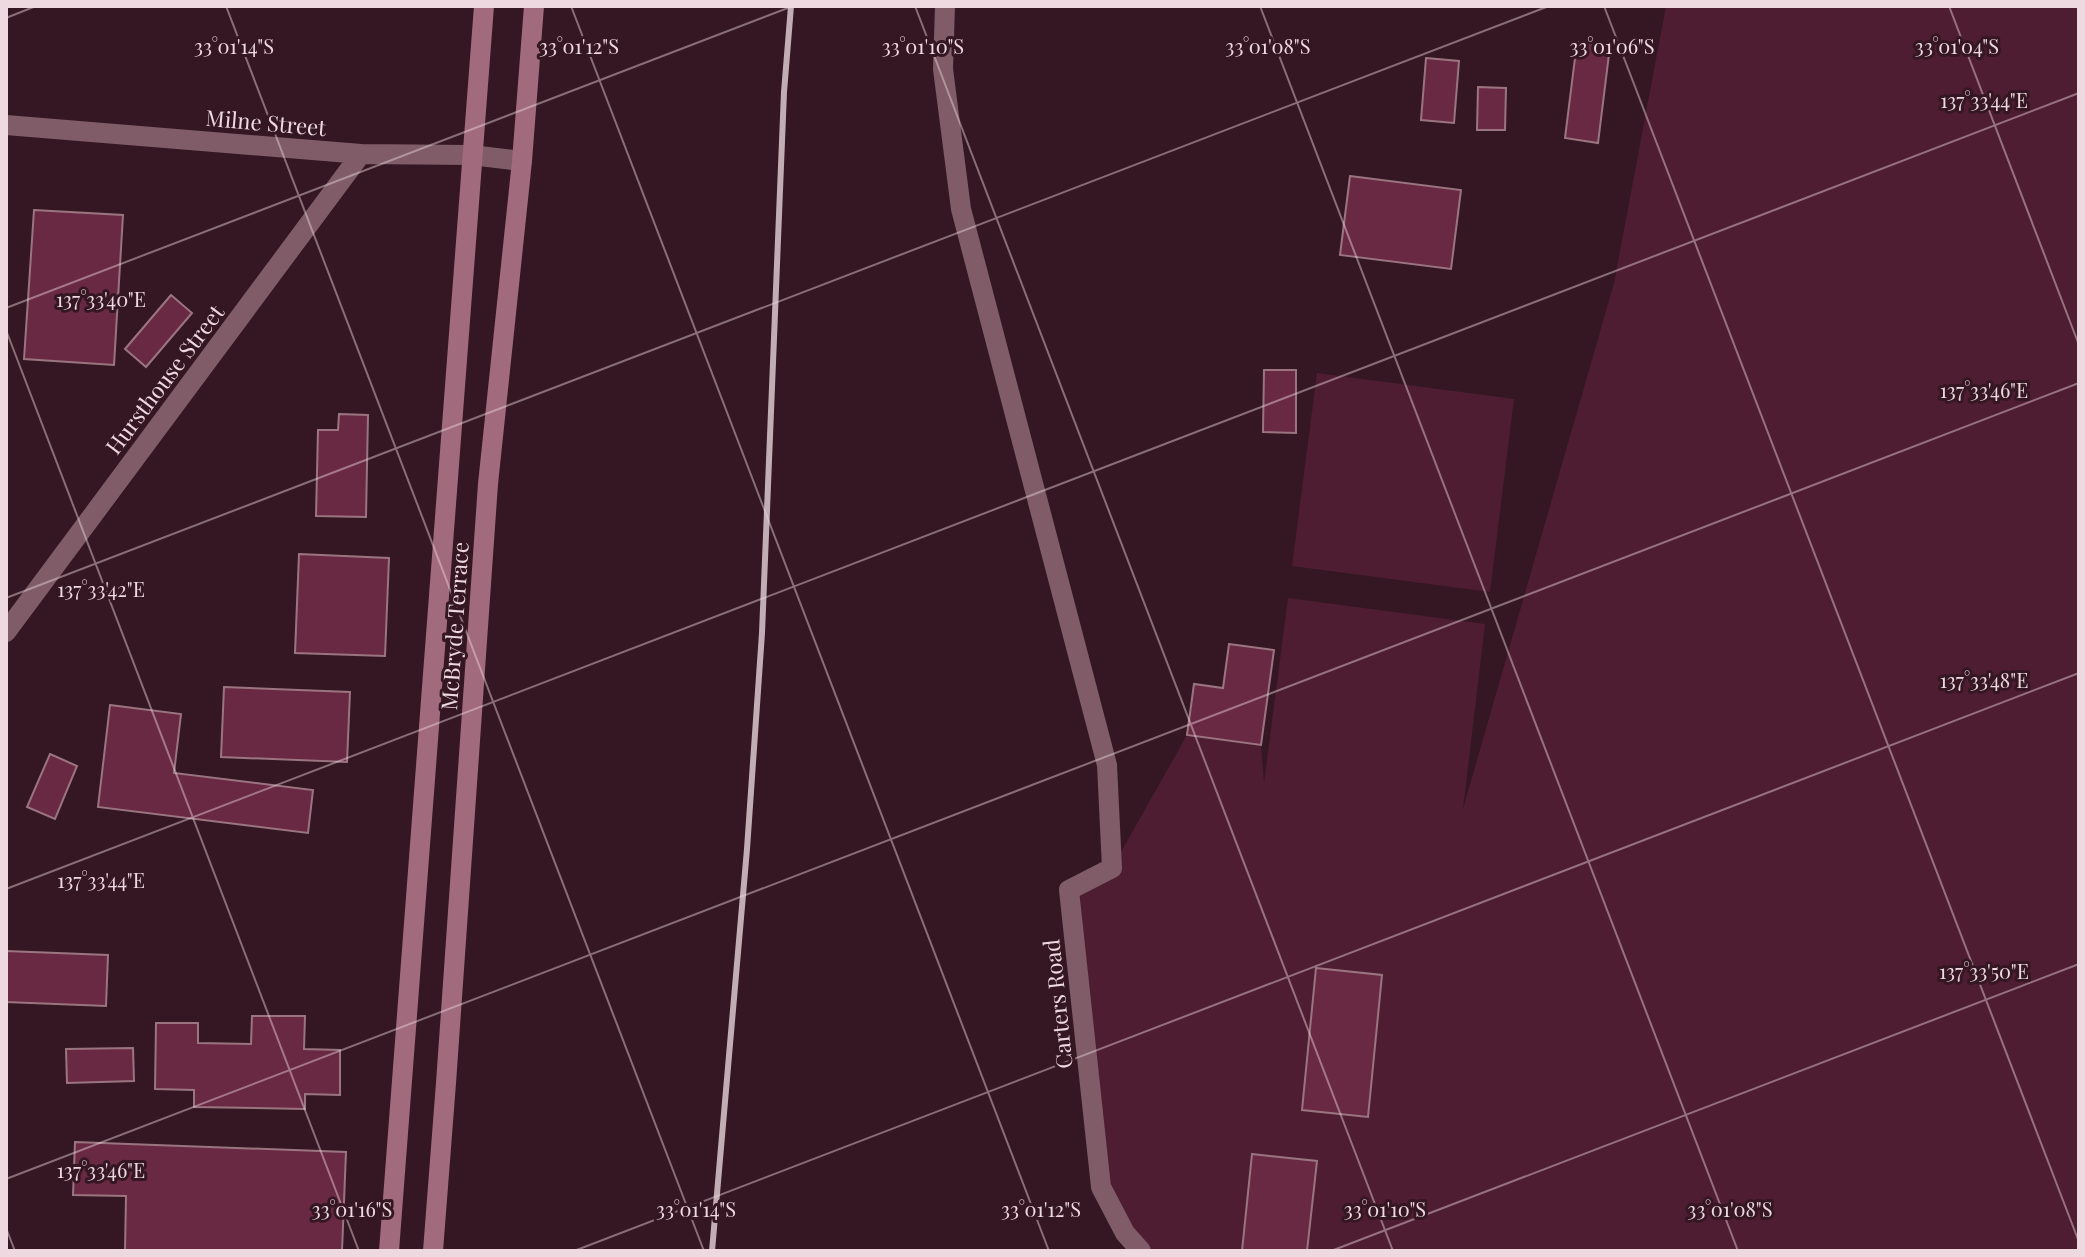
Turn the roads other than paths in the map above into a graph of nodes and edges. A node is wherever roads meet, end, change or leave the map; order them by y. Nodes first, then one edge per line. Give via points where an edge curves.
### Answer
1 (484, 6) edge
2 (534, 6) edge
3 (945, 6) edge
4 (6, 125) edge
5 (361, 154) junction
6 (471, 155) junction
7 (522, 161) junction
8 (6, 632) edge
9 (389, 1251) edge
10 (433, 1251) edge
11 (1141, 1251) edge

1 - 6 main road, McBryde Terrace
2 - 7 main road, McBryde Terrace
3 - 11 street, Carters Road via 943,69 961,209 1107,765 1112,868 1069,890 1101,1187 1125,1233
4 - 5 street, Milne Street
5 - 6 street, Milne Street
5 - 8 street, Hursthouse Street
6 - 7 street, Milne Street
6 - 9 main road, McBryde Terrace
7 - 10 main road, McBryde Terrace via 488,484

